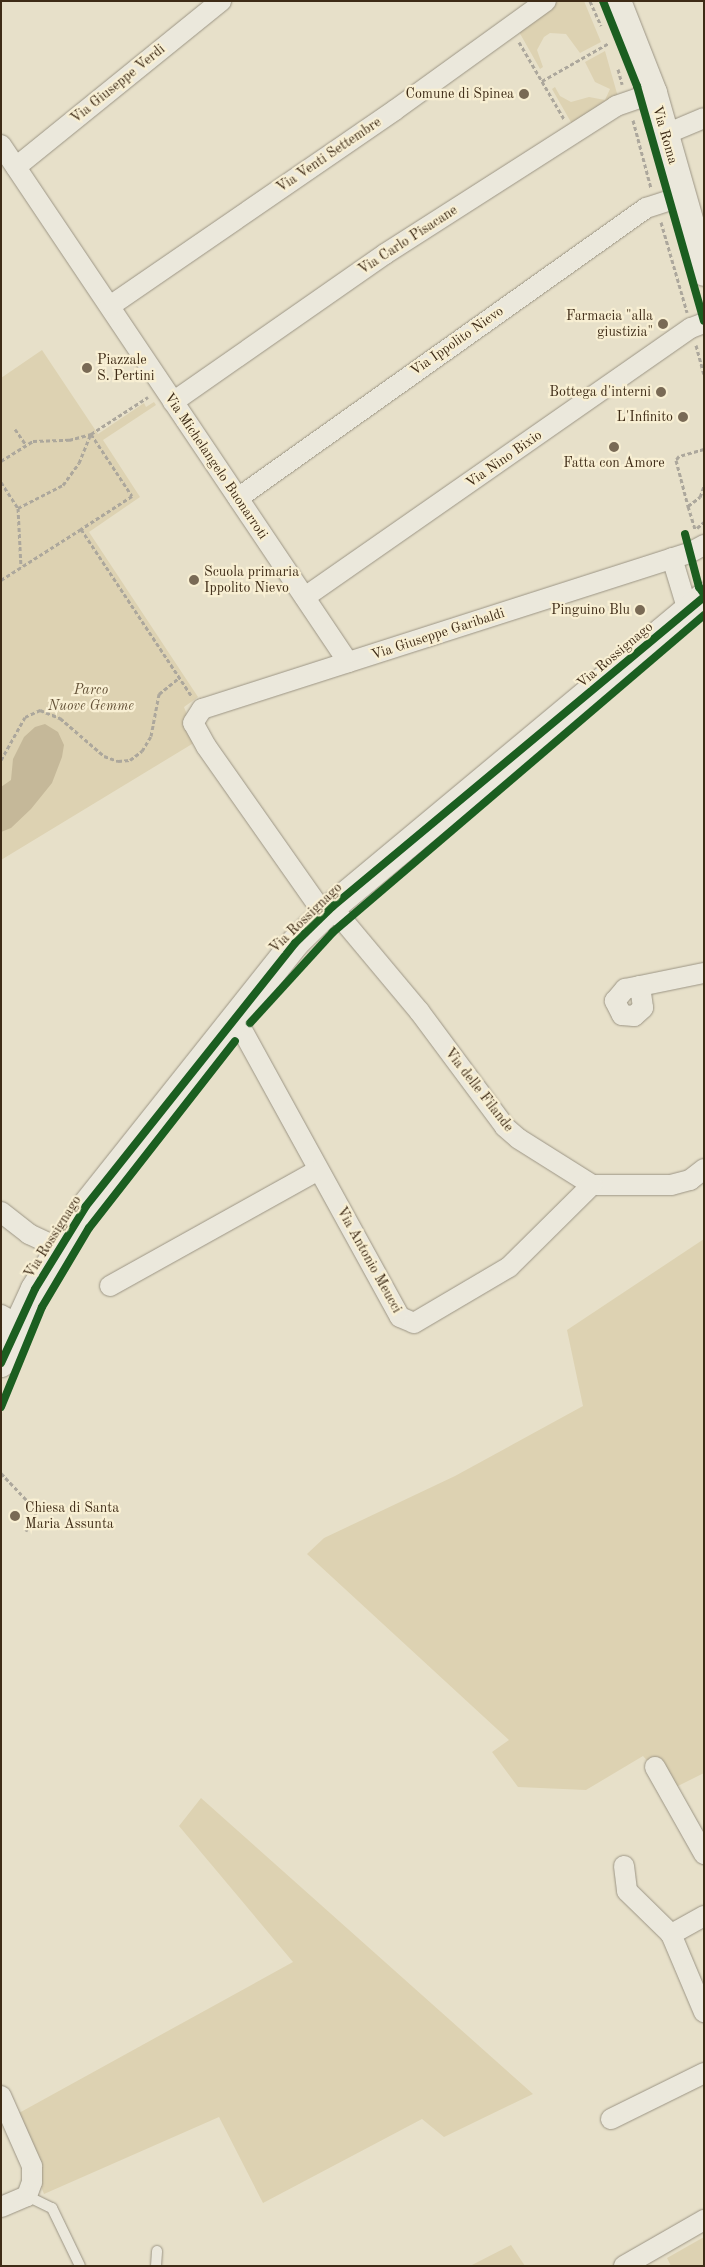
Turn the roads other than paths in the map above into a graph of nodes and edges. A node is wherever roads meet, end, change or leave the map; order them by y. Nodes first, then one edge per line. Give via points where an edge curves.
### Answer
1 (221, 1) edge
2 (546, 1) edge
3 (617, 1) edge
4 (653, 93) junction
5 (704, 118) edge
6 (666, 134) junction
7 (1, 145) edge
8 (16, 167) junction
9 (683, 196) junction
10 (704, 270) edge
11 (110, 306) junction
12 (696, 321) edge
13 (173, 402) junction
14 (238, 498) junction
15 (693, 548) edge
16 (305, 598) junction
17 (696, 604) edge
18 (348, 662) junction
19 (198, 716) joint
20 (328, 911) junction
21 (704, 973) edge
22 (640, 986) dead end
23 (235, 1017) junction
24 (318, 1170) junction
25 (704, 1170) edge
26 (592, 1184) junction
27 (1, 1212) edge
28 (59, 1248) junction
29 (110, 1286) dead end
30 (9, 1320) edge
31 (1, 1363) edge
32 (656, 1767) dead end
33 (704, 1854) edge
34 (624, 1866) dead end
35 (704, 1916) edge
36 (671, 1934) junction
37 (704, 2012) edge
38 (704, 2073) edge
39 (1, 2096) edge
40 (611, 2119) dead end
41 (27, 2196) junction
42 (1, 2207) edge
43 (704, 2220) edge
44 (156, 2250) dead end
45 (644, 2261) edge
46 (80, 2266) edge
47 (156, 2266) edge
48 (624, 2266) edge

1 - 8 street, Via Giuseppe Verdi
2 - 11 street, Via Venti Settembre via 395,110
3 - 4 street, Via Roma
4 - 6 street, Via Roma
4 - 13 street, Via Carlo Pisacane via 616,106 385,254
5 - 6 street
6 - 9 street, Via Roma
7 - 8 street, Via Michelangelo Buonarroti
8 - 11 street, Via Michelangelo Buonarroti
9 - 10 street, Via Roma
9 - 14 street, Via Ippolito Nievo via 646,208
11 - 13 street, Via Michelangelo Buonarroti
12 - 16 street, Via Nino Bixio via 692,328
13 - 14 street, Via Michelangelo Buonarroti
14 - 16 street, Via Michelangelo Buonarroti
15 - 17 street
15 - 18 street, Via Giuseppe Garibaldi
16 - 18 street, Via Michelangelo Buonarroti
17 - 20 street, Via Rossignago
18 - 19 street, Via Giuseppe Garibaldi
19 - 20 street, Via delle Filande
20 - 23 street, Via Rossignago via 282,958
20 - 26 street, Via delle Filande via 419,1011 505,1127 552,1162
21 - 22 street
23 - 24 street, Via Antonio Meucci
23 - 28 street, Via Rossignago via 92,1198
24 - 26 street, Via Antonio Meucci via 400,1317 414,1323 509,1267
24 - 29 street
25 - 26 street, Via delle Filande via 690,1180 671,1185
27 - 28 street via 29,1234
28 - 30 street, Via Rossignago
30 - 31 street, Via Rossignago
32 - 33 street
34 - 36 street via 627,1891
35 - 36 street
36 - 37 street
38 - 40 street
39 - 41 street via 32,2166 32,2182
41 - 42 street
41 - 46 lane via 52,2208
43 - 45 street
44 - 47 lane
45 - 48 street

